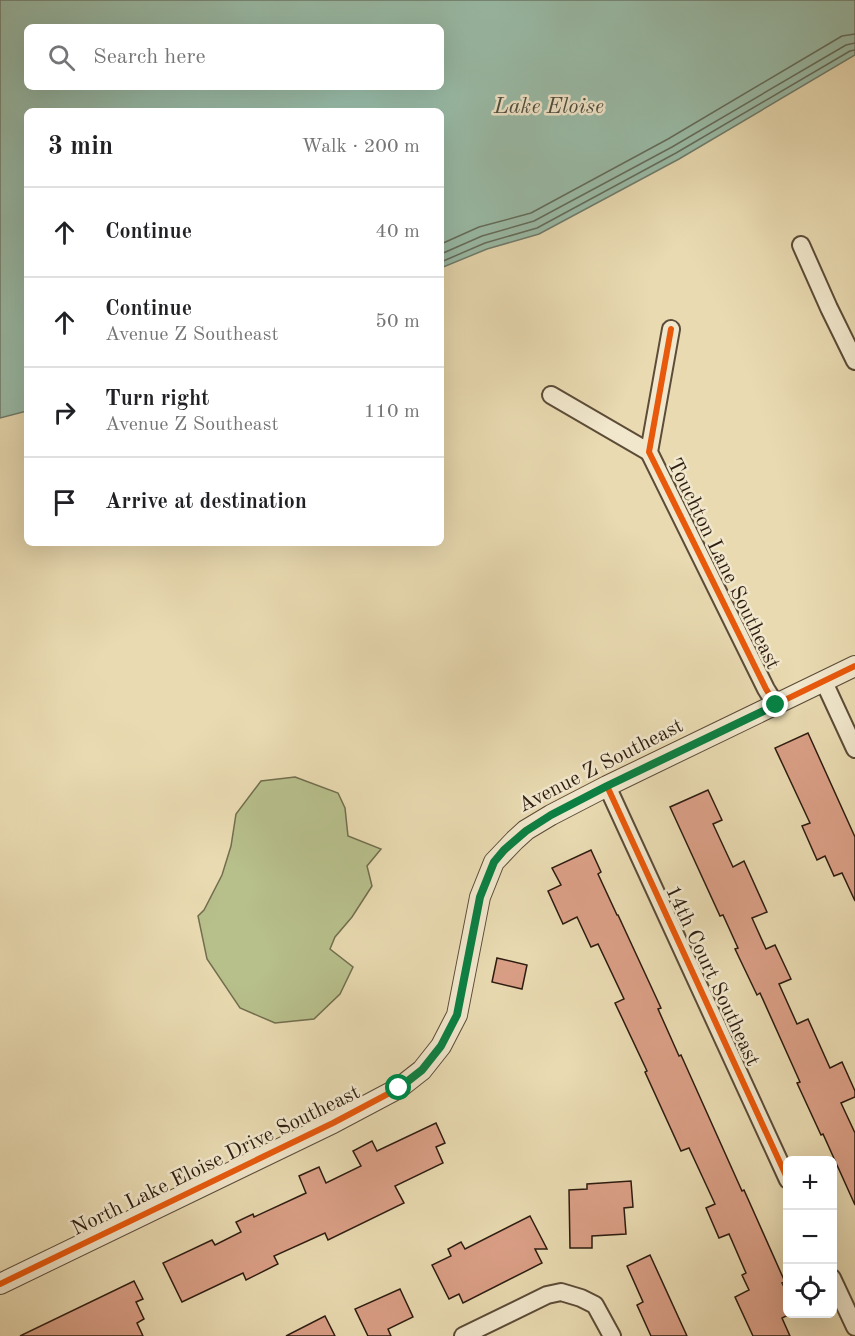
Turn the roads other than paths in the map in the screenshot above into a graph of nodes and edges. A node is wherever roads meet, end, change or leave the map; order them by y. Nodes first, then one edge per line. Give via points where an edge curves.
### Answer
1 (801, 245) dead end
2 (671, 329) dead end
3 (855, 361) edge
4 (551, 395) dead end
5 (650, 452) junction
6 (855, 666) edge
7 (824, 682) junction
8 (776, 705) junction
9 (855, 749) edge
10 (607, 786) junction
11 (462, 987) joint
12 (783, 1169) edge
13 (0, 1284) edge
14 (837, 1289) edge
15 (855, 1327) edge
16 (463, 1336) edge
17 (612, 1336) edge

1 - 3 street
2 - 5 street, Touchton Lane Southeast
4 - 5 street
5 - 8 street, Touchton Lane Southeast
6 - 7 street, Avenue Z Southeast
7 - 8 street, Avenue Z Southeast
7 - 9 street
8 - 10 street, Avenue Z Southeast
10 - 11 street, Avenue Z Southeast via 526,831 494,862 480,897
10 - 12 street, 14th Court Southeast
11 - 13 street, North Lake Eloise Drive Southeast via 457,1015 441,1046 422,1070 399,1088
14 - 15 street
16 - 17 street via 561,1292 595,1305

